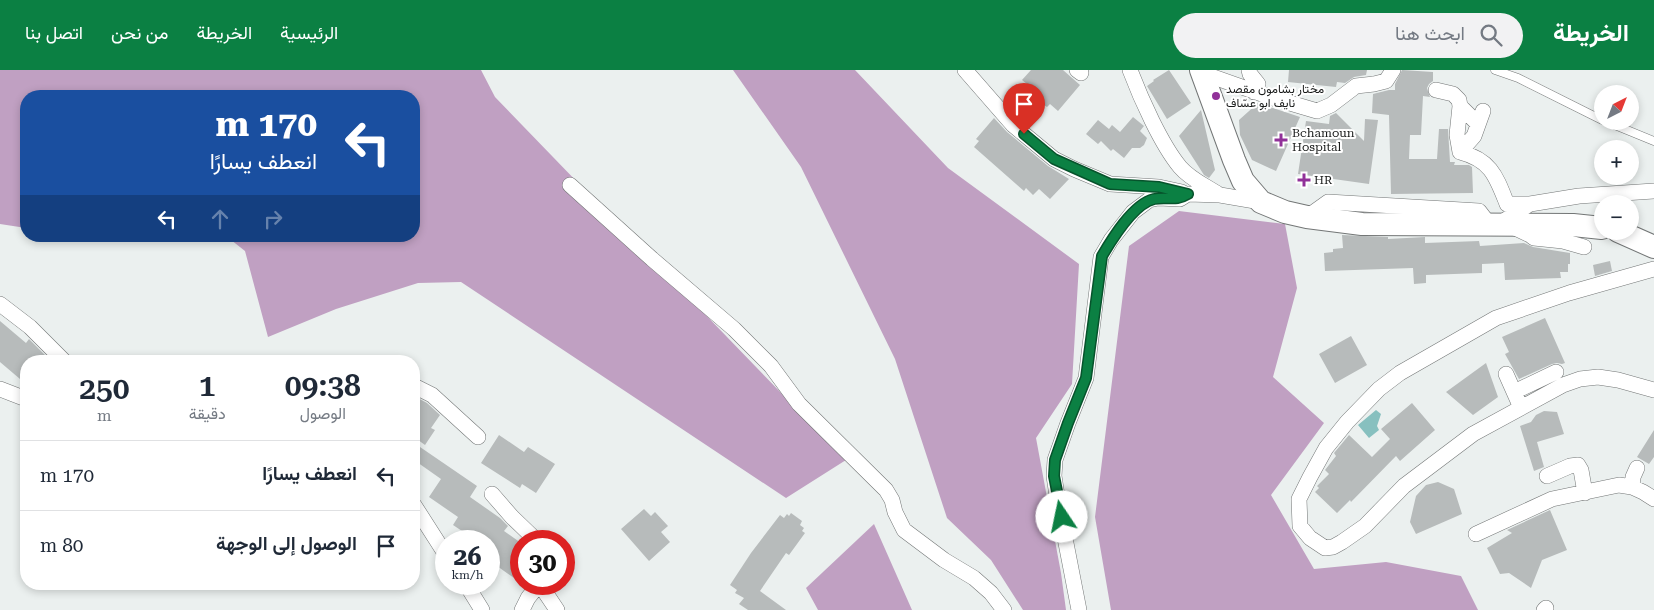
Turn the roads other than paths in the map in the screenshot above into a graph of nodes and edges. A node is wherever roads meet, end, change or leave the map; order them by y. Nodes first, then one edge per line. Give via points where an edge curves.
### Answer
1 (965, 70) edge
2 (1130, 70) edge
3 (1249, 70) edge
4 (1393, 70) edge
5 (1495, 70) edge
6 (1202, 71) edge
7 (1436, 90) dead end
8 (1254, 92) junction
9 (1460, 106) junction
10 (1594, 116) edge
11 (1626, 130) edge
12 (1654, 141) edge
13 (1460, 152) junction
14 (570, 184) dead end
15 (1654, 191) edge
16 (1188, 194) junction
17 (1220, 195) junction
18 (1261, 202) junction
19 (1530, 204) junction
20 (1498, 224) junction
21 (1594, 227) edge
22 (1638, 240) edge
23 (1584, 247) dead end
24 (1654, 247) edge
25 (1654, 269) edge
26 (0, 304) edge
27 (58, 355) edge
28 (1556, 372) dead end
29 (1506, 374) dead end
30 (0, 389) edge
31 (420, 389) edge
32 (1654, 390) edge
33 (1514, 392) junction
34 (20, 397) edge
35 (1520, 407) junction
36 (478, 437) dead end
37 (1637, 468) dead end
38 (1547, 476) dead end
39 (1632, 487) junction
40 (1585, 493) junction
41 (492, 494) dead end
42 (1654, 499) edge
43 (420, 514) edge
44 (526, 530) edge
45 (1476, 534) dead end
46 (435, 538) edge
47 (473, 595) edge
48 (530, 595) edge
49 (547, 595) edge
50 (482, 610) edge
51 (522, 610) edge
52 (557, 610) edge
53 (1004, 610) edge
54 (1079, 610) edge

1 - 16 street via 1013,125 1054,159 1110,184 1159,187
2 - 17 street via 1137,90 1180,168
3 - 8 street via 1258,84
4 - 8 street via 1386,81 1356,86 1331,105 1317,111
5 - 10 lane
6 - 8 street
6 - 18 main road via 1243,180
7 - 9 street via 1453,94
9 - 13 street
9 - 13 street via 1481,117 1474,136
11 - 12 lane
13 - 19 street via 1472,155 1494,173 1507,204
14 - 53 street via 761,356 798,404 886,490 904,530 974,578
15 - 19 street via 1579,196
16 - 17 street
16 - 54 street via 1180,199 1149,200 1140,206 1111,240 1102,256 1086,378 1055,460 1058,502
17 - 18 street
18 - 20 main road via 1307,217 1362,224
19 - 20 street
20 - 21 main road
20 - 23 street via 1534,238
22 - 24 main road
25 - 35 street via 1496,318 1400,373 1378,390 1326,448 1299,499 1300,526 1310,538 1326,548 1333,547 1365,526 1404,486 1454,448
26 - 27 street via 30,327
28 - 33 street
29 - 33 street
30 - 34 street
31 - 36 street via 432,395
32 - 35 street via 1598,377 1580,379
33 - 35 street
37 - 39 street
38 - 40 street via 1578,465 1582,470
39 - 40 street via 1619,485
39 - 42 street
40 - 45 street via 1552,499
41 - 44 street
43 - 46 street
47 - 50 street
48 - 51 street
49 - 52 street

